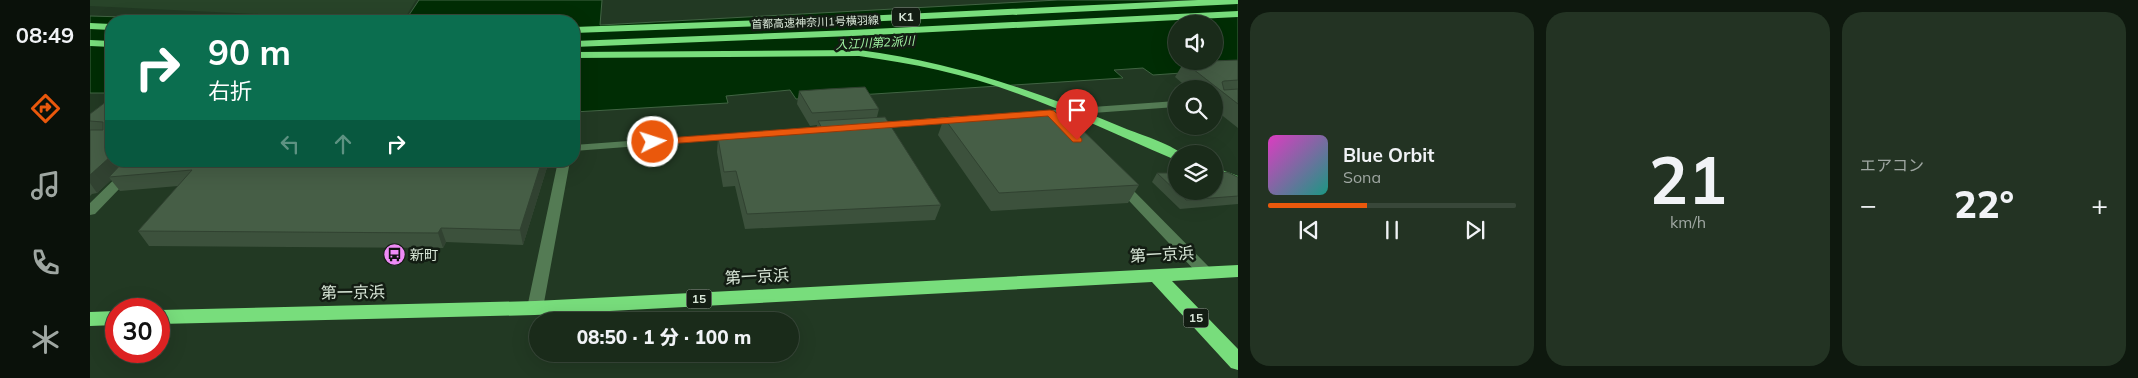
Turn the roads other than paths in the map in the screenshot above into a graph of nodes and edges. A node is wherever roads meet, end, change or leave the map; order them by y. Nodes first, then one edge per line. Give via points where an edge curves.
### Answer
1 (1238, 1) edge
2 (1238, 14) edge
3 (90, 26) edge
4 (105, 27) edge
5 (580, 30) edge
6 (90, 42) edge
7 (105, 43) edge
8 (580, 44) edge
9 (580, 55) edge
10 (1168, 105) edge
11 (1050, 113) junction
12 (1021, 115) edge
13 (971, 119) edge
14 (1064, 126) edge
15 (862, 127) edge
16 (842, 128) edge
17 (580, 148) edge
18 (1168, 152) edge
19 (134, 167) edge
20 (563, 167) edge
21 (1110, 174) edge
22 (1223, 175) edge
23 (1238, 182) edge
24 (90, 211) edge
25 (1204, 271) junction
26 (1238, 271) edge
27 (1154, 274) junction
28 (535, 308) junction
29 (170, 317) edge
30 (105, 318) edge
31 (90, 319) edge
32 (1238, 362) edge

1 - 5 highway, 首都高速神奈川1号横羽線 / K1
2 - 8 highway, 首都高速神奈川1号横羽線 / K1
3 - 4 highway
6 - 7 highway
9 - 18 highway via 850,53 897,57 996,81
10 - 11 street
11 - 12 street
11 - 14 street
13 - 15 street
16 - 17 street
19 - 24 street
20 - 28 street
21 - 25 street
22 - 23 highway
25 - 26 highway, 第一京浜 / 15
25 - 27 highway, 第一京浜 / 15
27 - 28 highway, 第一京浜 / 15
27 - 32 highway, 15
28 - 29 highway, 第一京浜 / 15
30 - 31 highway

